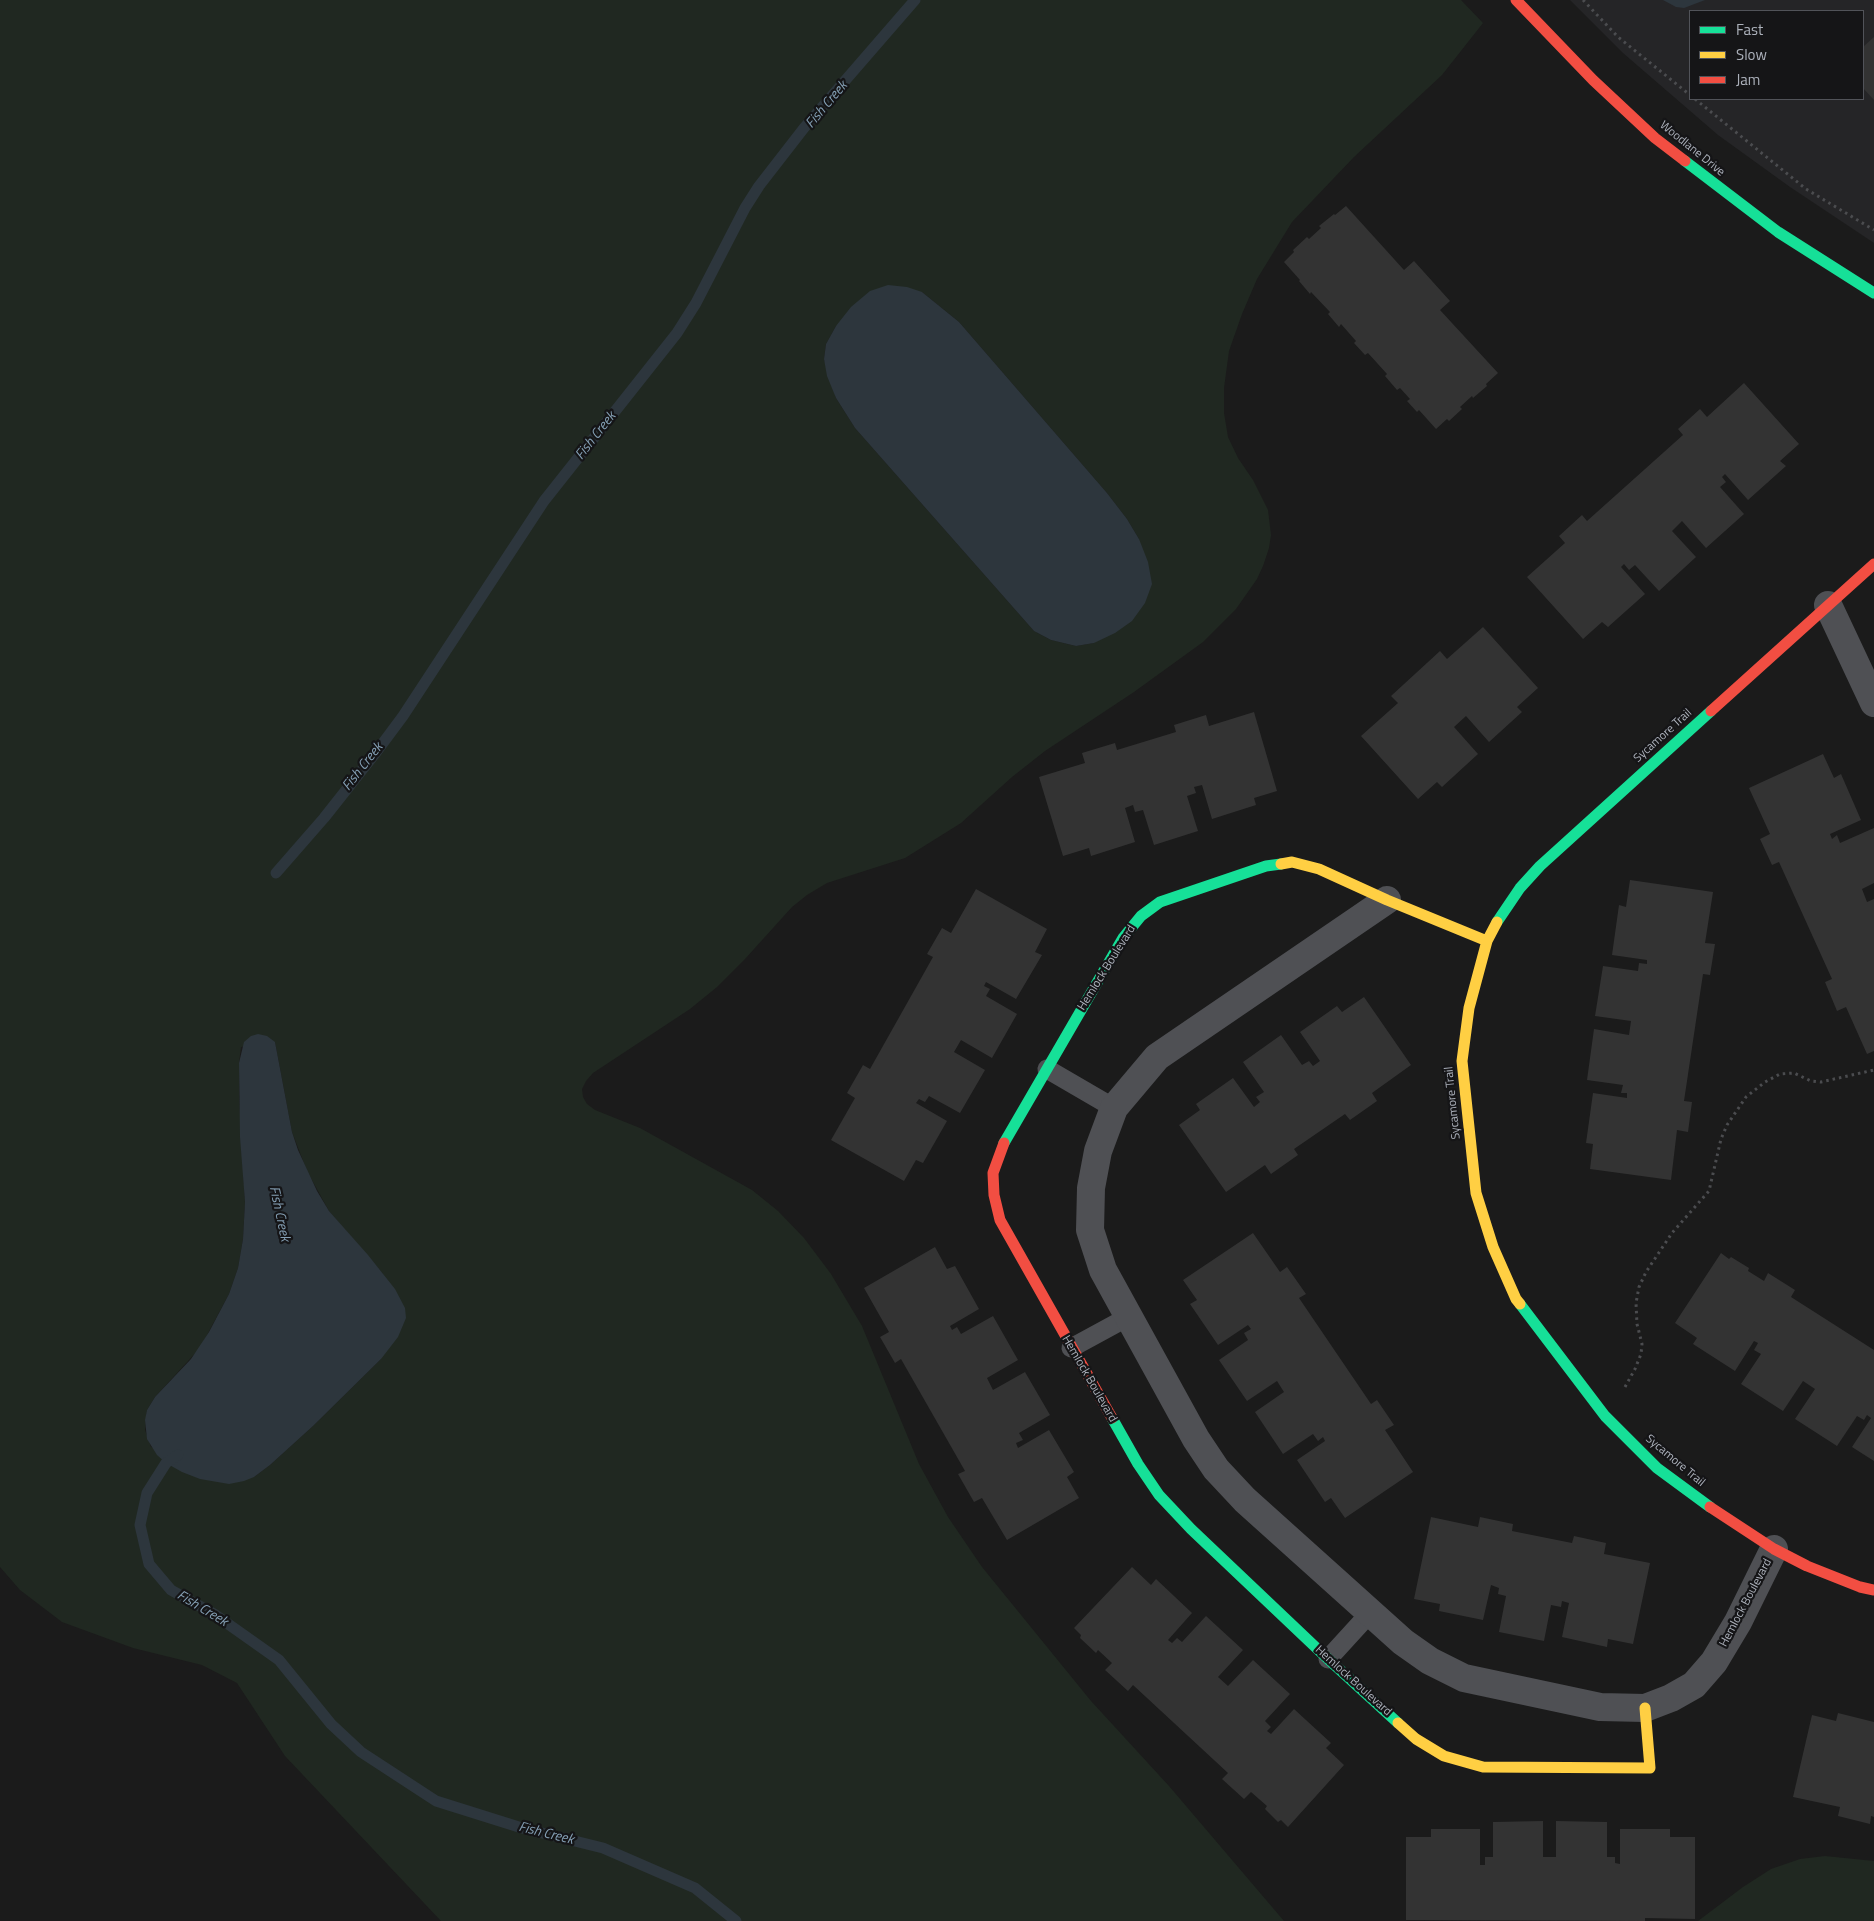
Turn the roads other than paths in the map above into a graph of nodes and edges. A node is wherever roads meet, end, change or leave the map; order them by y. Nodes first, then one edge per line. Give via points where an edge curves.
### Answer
1 (1516, 0) edge
2 (1874, 293) edge
3 (1874, 564) edge
4 (1828, 605) junction
5 (1874, 703) edge
6 (1387, 900) junction
7 (1487, 941) junction
8 (1047, 1069) junction
9 (1114, 1108) junction
10 (1128, 1317) junction
11 (1071, 1348) junction
12 (1774, 1549) junction
13 (1874, 1590) edge
14 (1370, 1614) junction
15 (1328, 1659) junction
16 (1645, 1708) junction

1 - 2 street, Woodlane Drive via 1593,80 1661,143 1778,232
3 - 4 street, Sycamore Trail
4 - 5 street
4 - 7 street, Sycamore Trail via 1540,866 1500,915
6 - 7 street, Hemlock Boulevard
6 - 8 street, Hemlock Boulevard via 1319,869 1292,862 1266,866 1160,902 1141,916 1123,938
6 - 9 street, Hemlock Boulevard via 1157,1057
7 - 12 street, Sycamore Trail via 1469,1008 1462,1061 1476,1194 1493,1247 1516,1299 1605,1416 1657,1468 1706,1505
8 - 9 lane
8 - 11 street, Hemlock Boulevard via 1002,1147 993,1173 994,1195 1000,1220
9 - 10 street, Hemlock Boulevard via 1098,1151 1091,1188 1090,1230 1103,1270
10 - 11 lane
10 - 14 street, Hemlock Boulevard via 1216,1469 1245,1500
11 - 15 street, Hemlock Boulevard via 1159,1495
12 - 13 street, Sycamore Trail via 1808,1566
12 - 16 street, Hemlock Boulevard via 1714,1662 1694,1685
14 - 15 lane
14 - 16 street, Hemlock Boulevard via 1402,1642 1464,1678 1600,1707
15 - 16 street, Hemlock Boulevard via 1416,1739 1444,1756 1483,1767 1650,1768

